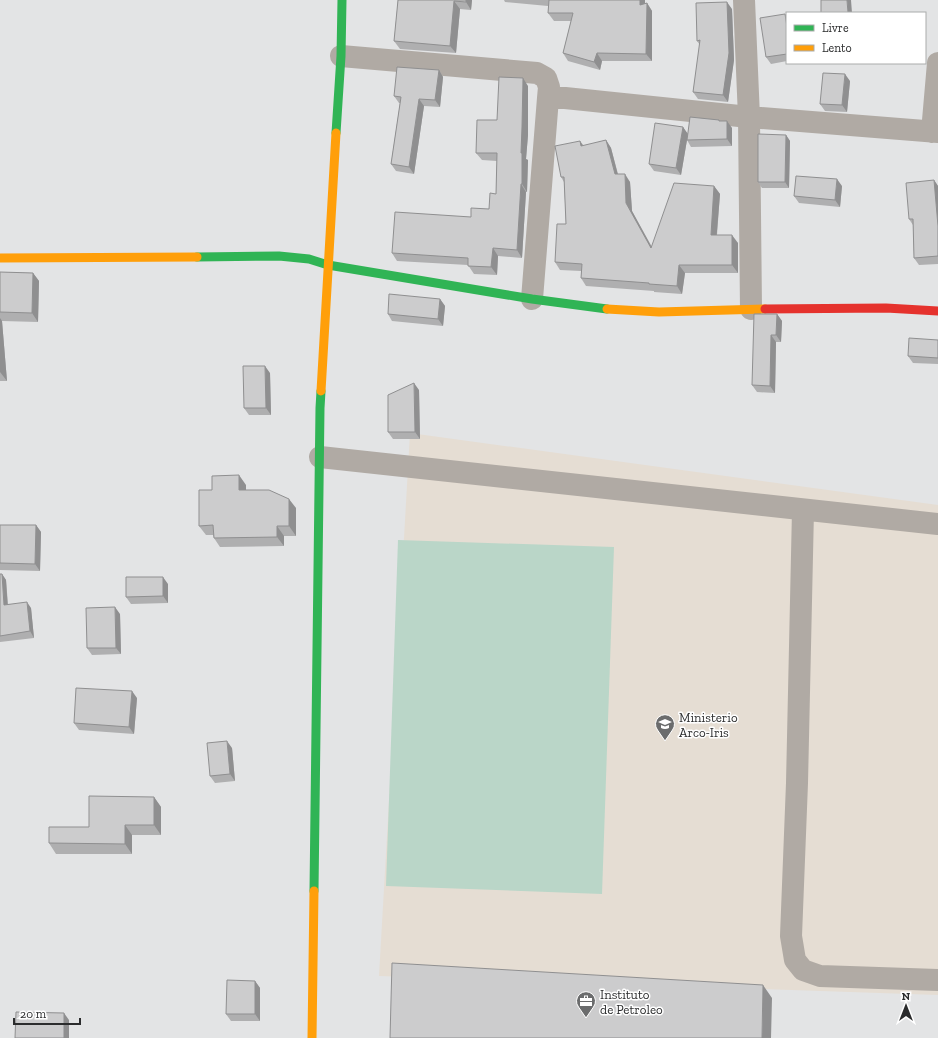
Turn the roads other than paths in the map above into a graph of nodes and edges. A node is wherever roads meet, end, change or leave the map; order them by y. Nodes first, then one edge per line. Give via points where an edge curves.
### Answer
1 (342, 0) edge
2 (744, 0) edge
3 (341, 56) junction
4 (938, 63) edge
5 (548, 98) junction
6 (749, 117) junction
7 (935, 132) edge
8 (0, 258) edge
9 (328, 264) junction
10 (532, 300) junction
11 (751, 309) junction
12 (938, 311) edge
13 (320, 457) junction
14 (803, 510) junction
15 (938, 524) edge
16 (938, 980) edge
17 (312, 1038) edge

1 - 3 main road
2 - 6 street
3 - 5 street via 537,73 546,78 549,87
3 - 9 main road
4 - 7 street
5 - 6 street
5 - 10 street
6 - 7 street
6 - 11 street
8 - 9 main road via 279,256 310,259
9 - 10 main road
9 - 13 main road via 320,408
10 - 11 main road via 630,311
11 - 12 main road via 886,308
13 - 14 street
13 - 17 main road
14 - 15 street
14 - 16 street via 791,936 795,960 803,970 820,976

